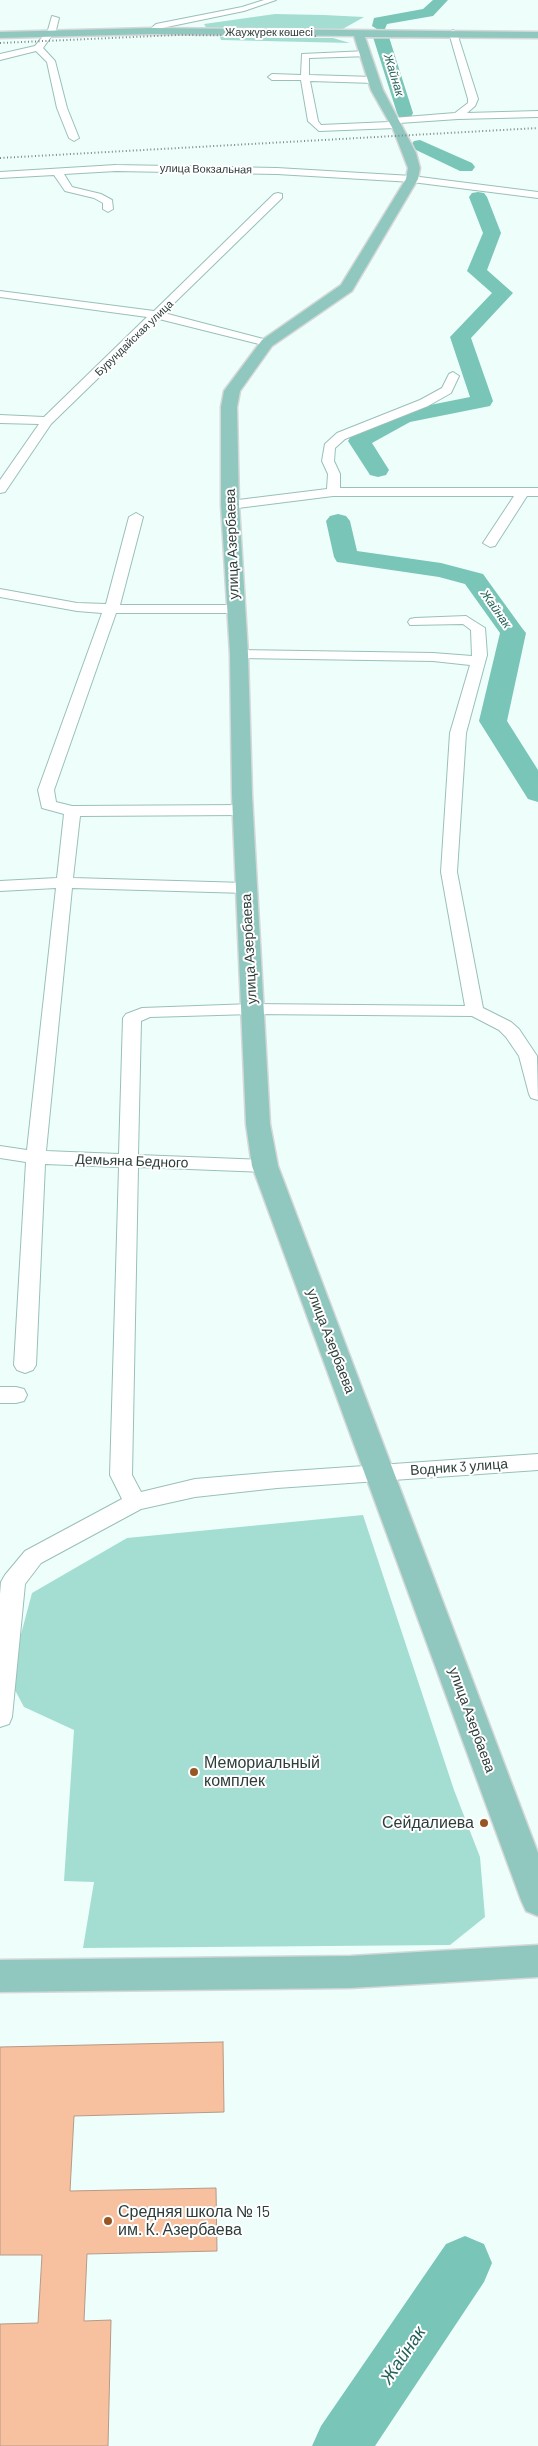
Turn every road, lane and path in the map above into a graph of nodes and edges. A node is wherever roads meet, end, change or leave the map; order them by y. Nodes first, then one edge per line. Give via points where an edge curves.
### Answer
1 (272, 0) edge
2 (55, 18) dead end
3 (152, 31) junction
4 (358, 32) junction
5 (49, 33) junction
6 (453, 33) junction
7 (0, 35) edge
8 (538, 35) edge
9 (38, 48) junction
10 (367, 54) junction
11 (0, 57) edge
12 (272, 77) dead end
13 (305, 77) junction
14 (374, 80) junction
15 (538, 114) edge
16 (458, 116) junction
17 (395, 123) junction
18 (74, 138) dead end
19 (56, 172) junction
20 (0, 175) edge
21 (412, 180) junction
22 (278, 196) dead end
23 (538, 196) edge
24 (108, 210) dead end
25 (0, 294) edge
26 (158, 315) junction
27 (267, 343) junction
28 (454, 376) dead end
29 (0, 419) edge
30 (47, 422) junction
31 (0, 489) edge
32 (333, 492) junction
33 (522, 492) junction
34 (538, 492) edge
35 (230, 505) junction
36 (136, 517) dead end
37 (490, 543) dead end
38 (0, 593) edge
39 (111, 609) junction
40 (235, 609) junction
41 (415, 622) dead end
42 (238, 654) junction
43 (477, 661) junction
44 (243, 810) junction
45 (72, 811) junction
46 (63, 883) junction
47 (0, 886) edge
48 (246, 888) junction
49 (252, 1009) junction
50 (474, 1011) junction
51 (538, 1094) edge
52 (0, 1152) edge
53 (36, 1156) junction
54 (128, 1161) junction
55 (265, 1166) junction
56 (25, 1365) dead end
57 (538, 1462) edge
58 (381, 1473) junction
59 (135, 1502) junction
60 (0, 1717) edge
61 (538, 1900) edge
62 (538, 1961) edge
63 (0, 1976) edge

1 - 3 street via 159,26
2 - 5 street
3 - 4 main road, Жаужүрек көшесі
3 - 5 main road, Жаужүрек көшесі
4 - 6 main road, Жаужүрек көшесі
4 - 10 main road
5 - 7 main road, Жаужүрек көшесі
5 - 9 street
6 - 8 main road, Жаужүрек көшесі
6 - 16 street via 473,99 472,104
9 - 11 street
9 - 18 street via 50,61 62,108
10 - 13 street via 305,56
10 - 14 main road
12 - 13 street
13 - 14 street
13 - 17 street via 313,121 319,128
14 - 17 main road
15 - 16 street
16 - 17 street
17 - 21 main road via 414,168
19 - 20 street, улица Вокзальная
19 - 21 street, улица Вокзальная via 196,168
19 - 24 street via 68,189 97,196 108,202
21 - 23 street, улица Вокзальная
21 - 27 main road, улица Азербаева via 346,288
22 - 26 street, Бурундайская улица
25 - 26 street
26 - 27 street
26 - 30 street, Бурундайская улица
27 - 35 main road, улица Азербаева via 232,391 229,407
28 - 32 street via 446,390 424,403 341,436 329,447 328,461 334,474
29 - 30 street
30 - 31 street, Бурундайская улица
32 - 33 street
32 - 35 street
33 - 34 street
33 - 37 street
35 - 40 main road, улица Азербаева
36 - 39 street
38 - 39 street via 77,607
39 - 40 street
39 - 45 street via 46,790 48,805
40 - 42 main road, улица Азербаева
41 - 43 street via 471,622 478,628 481,648
42 - 43 street via 433,657
42 - 44 main road, улица Азербаева
43 - 50 street via 458,733 449,872
44 - 45 street
44 - 48 main road, улица Азербаева
45 - 46 street
46 - 47 street
46 - 48 street
46 - 53 street
48 - 49 main road, улица Азербаева
49 - 50 street
49 - 54 street via 148,1012 132,1018
49 - 55 main road, улица Азербаева via 258,1124
50 - 51 street via 513,1033 528,1056
52 - 53 street, Демьяна Бедного
53 - 54 street, Демьяна Бедного
53 - 56 street
54 - 55 street, Демьяна Бедного
54 - 59 street via 121,1475
55 - 58 main road, улица Азербаева
57 - 58 street, Водник 3 улица
58 - 59 street, Водник 3 улица via 195,1488
58 - 61 main road, улица Азербаева
59 - 60 street, Водник 3 улица via 33,1557 12,1582
62 - 63 main road via 350,1972

